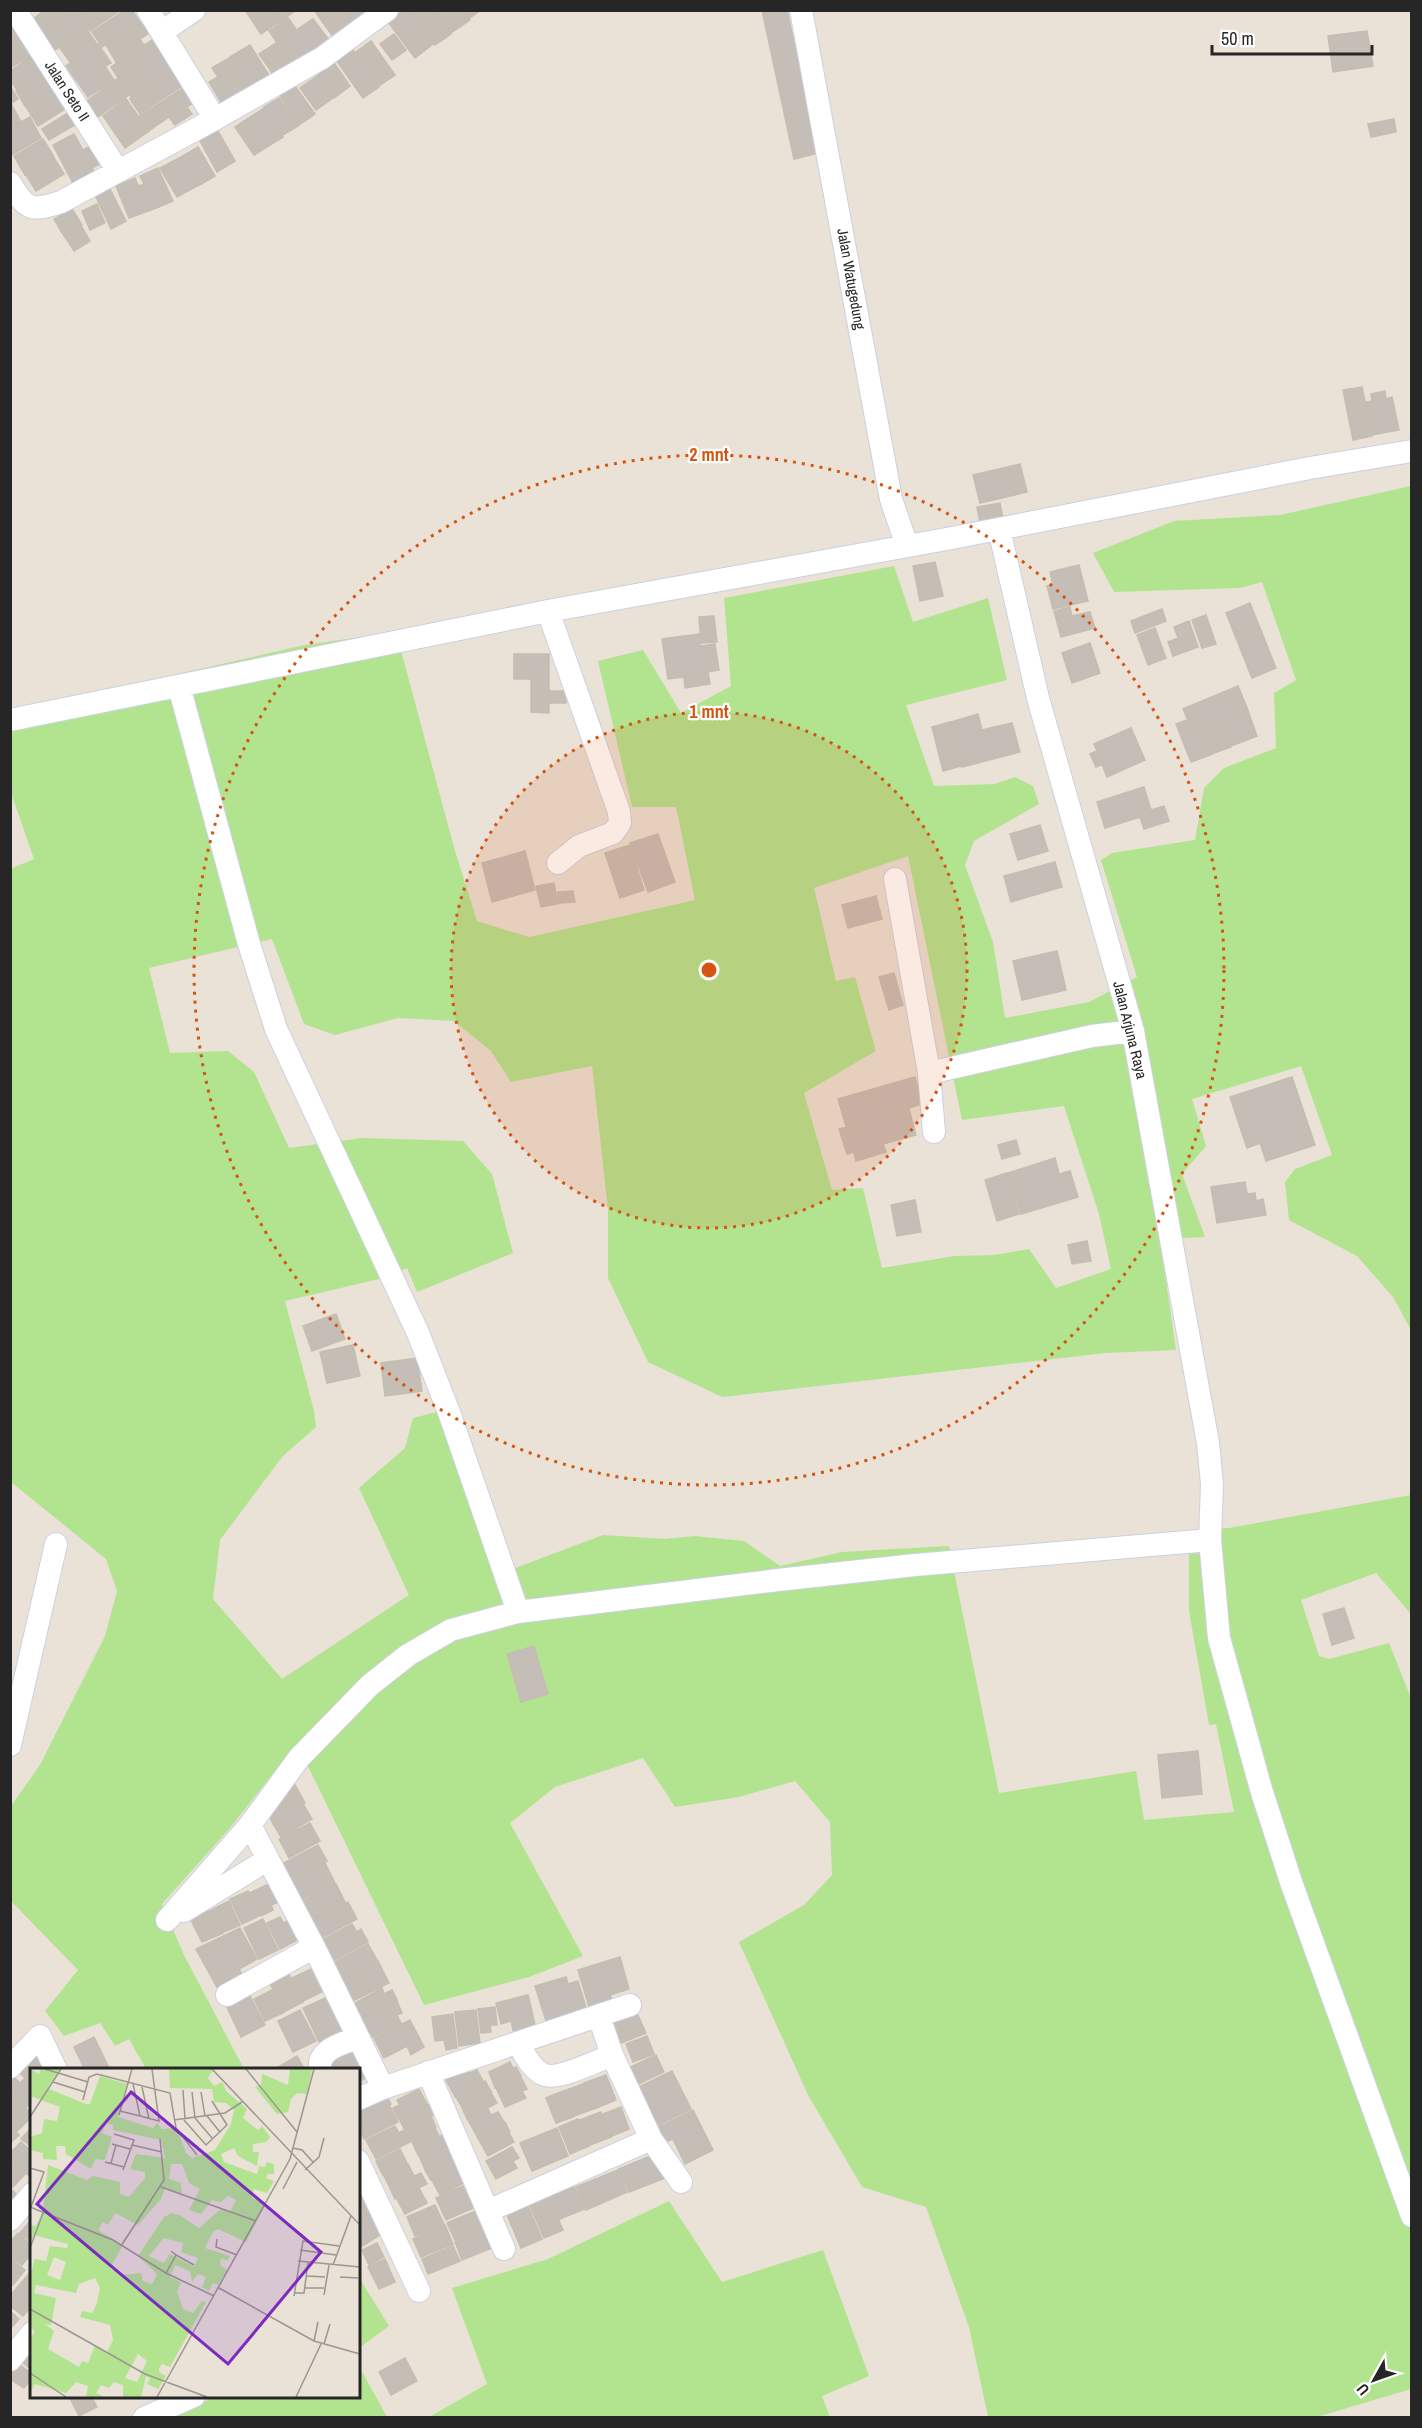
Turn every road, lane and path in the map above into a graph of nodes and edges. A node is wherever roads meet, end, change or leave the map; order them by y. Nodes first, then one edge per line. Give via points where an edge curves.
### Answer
1 (15, 10) edge
2 (148, 10) edge
3 (194, 10) edge
4 (387, 10) edge
5 (801, 10) edge
6 (162, 32) junction
7 (215, 119) junction
8 (118, 171) junction
9 (10, 183) edge
10 (1412, 451) edge
11 (999, 529) junction
12 (907, 546) junction
13 (548, 611) junction
14 (179, 686) junction
15 (10, 720) edge
16 (558, 863) dead end
17 (896, 879) dead end
18 (1133, 1031) junction
19 (929, 1073) junction
20 (934, 1131) dead end
21 (1210, 1540) junction
22 (56, 1544) dead end
23 (518, 1612) junction
24 (10, 1745) edge
25 (250, 1825) junction
26 (267, 1860) junction
27 (314, 1947) junction
28 (227, 1995) dead end
29 (630, 2005) dead end
30 (599, 2016) junction
31 (357, 2038) junction
32 (518, 2043) junction
33 (612, 2055) junction
34 (10, 2067) edge
35 (55, 2068) edge
36 (320, 2068) edge
37 (428, 2073) junction
38 (383, 2088) junction
39 (360, 2098) edge
40 (651, 2139) junction
41 (360, 2165) edge
42 (681, 2182) dead end
43 (30, 2196) edge
44 (488, 2211) junction
45 (1412, 2216) edge
46 (10, 2220) edge
47 (504, 2249) dead end
48 (419, 2291) dead end
49 (30, 2335) edge
50 (10, 2360) edge
51 (192, 2398) edge
52 (144, 2418) edge

1 - 8 street, Jalan Seto II
2 - 6 street
3 - 6 street
4 - 7 street via 322,57
5 - 12 street, Jalan Watugedung via 891,499
6 - 7 street
7 - 8 street
8 - 9 street via 61,202 41,208 24,204
10 - 11 street
11 - 12 street
11 - 18 street, Jalan Arjuna Raya via 1038,698
12 - 13 street
13 - 14 street
13 - 16 street via 620,823 613,833 579,846
14 - 15 street
14 - 23 street via 276,1029 418,1333
17 - 19 street
18 - 19 street via 1092,1036
18 - 21 street, Jalan Arjuna Raya via 1208,1443 1212,1484
19 - 20 street
21 - 23 street via 915,1565
21 - 45 street, Jalan Arjuna Raya via 1219,1638 1261,1789
22 - 24 street
23 - 25 street via 451,1630 408,1655 370,1685 298,1758
25 - 26 street
25 - 26 street via 167,1920
26 - 27 street
27 - 28 street
27 - 31 street
29 - 30 street
30 - 32 street
30 - 33 street
31 - 36 street via 323,2054
31 - 38 street
32 - 33 street via 534,2067 550,2076
32 - 37 street
33 - 40 street
34 - 35 street via 40,2036
37 - 38 street
37 - 44 street
38 - 39 street
40 - 42 street
40 - 44 street
41 - 48 street
43 - 46 street
44 - 47 street
49 - 50 street
51 - 52 street

